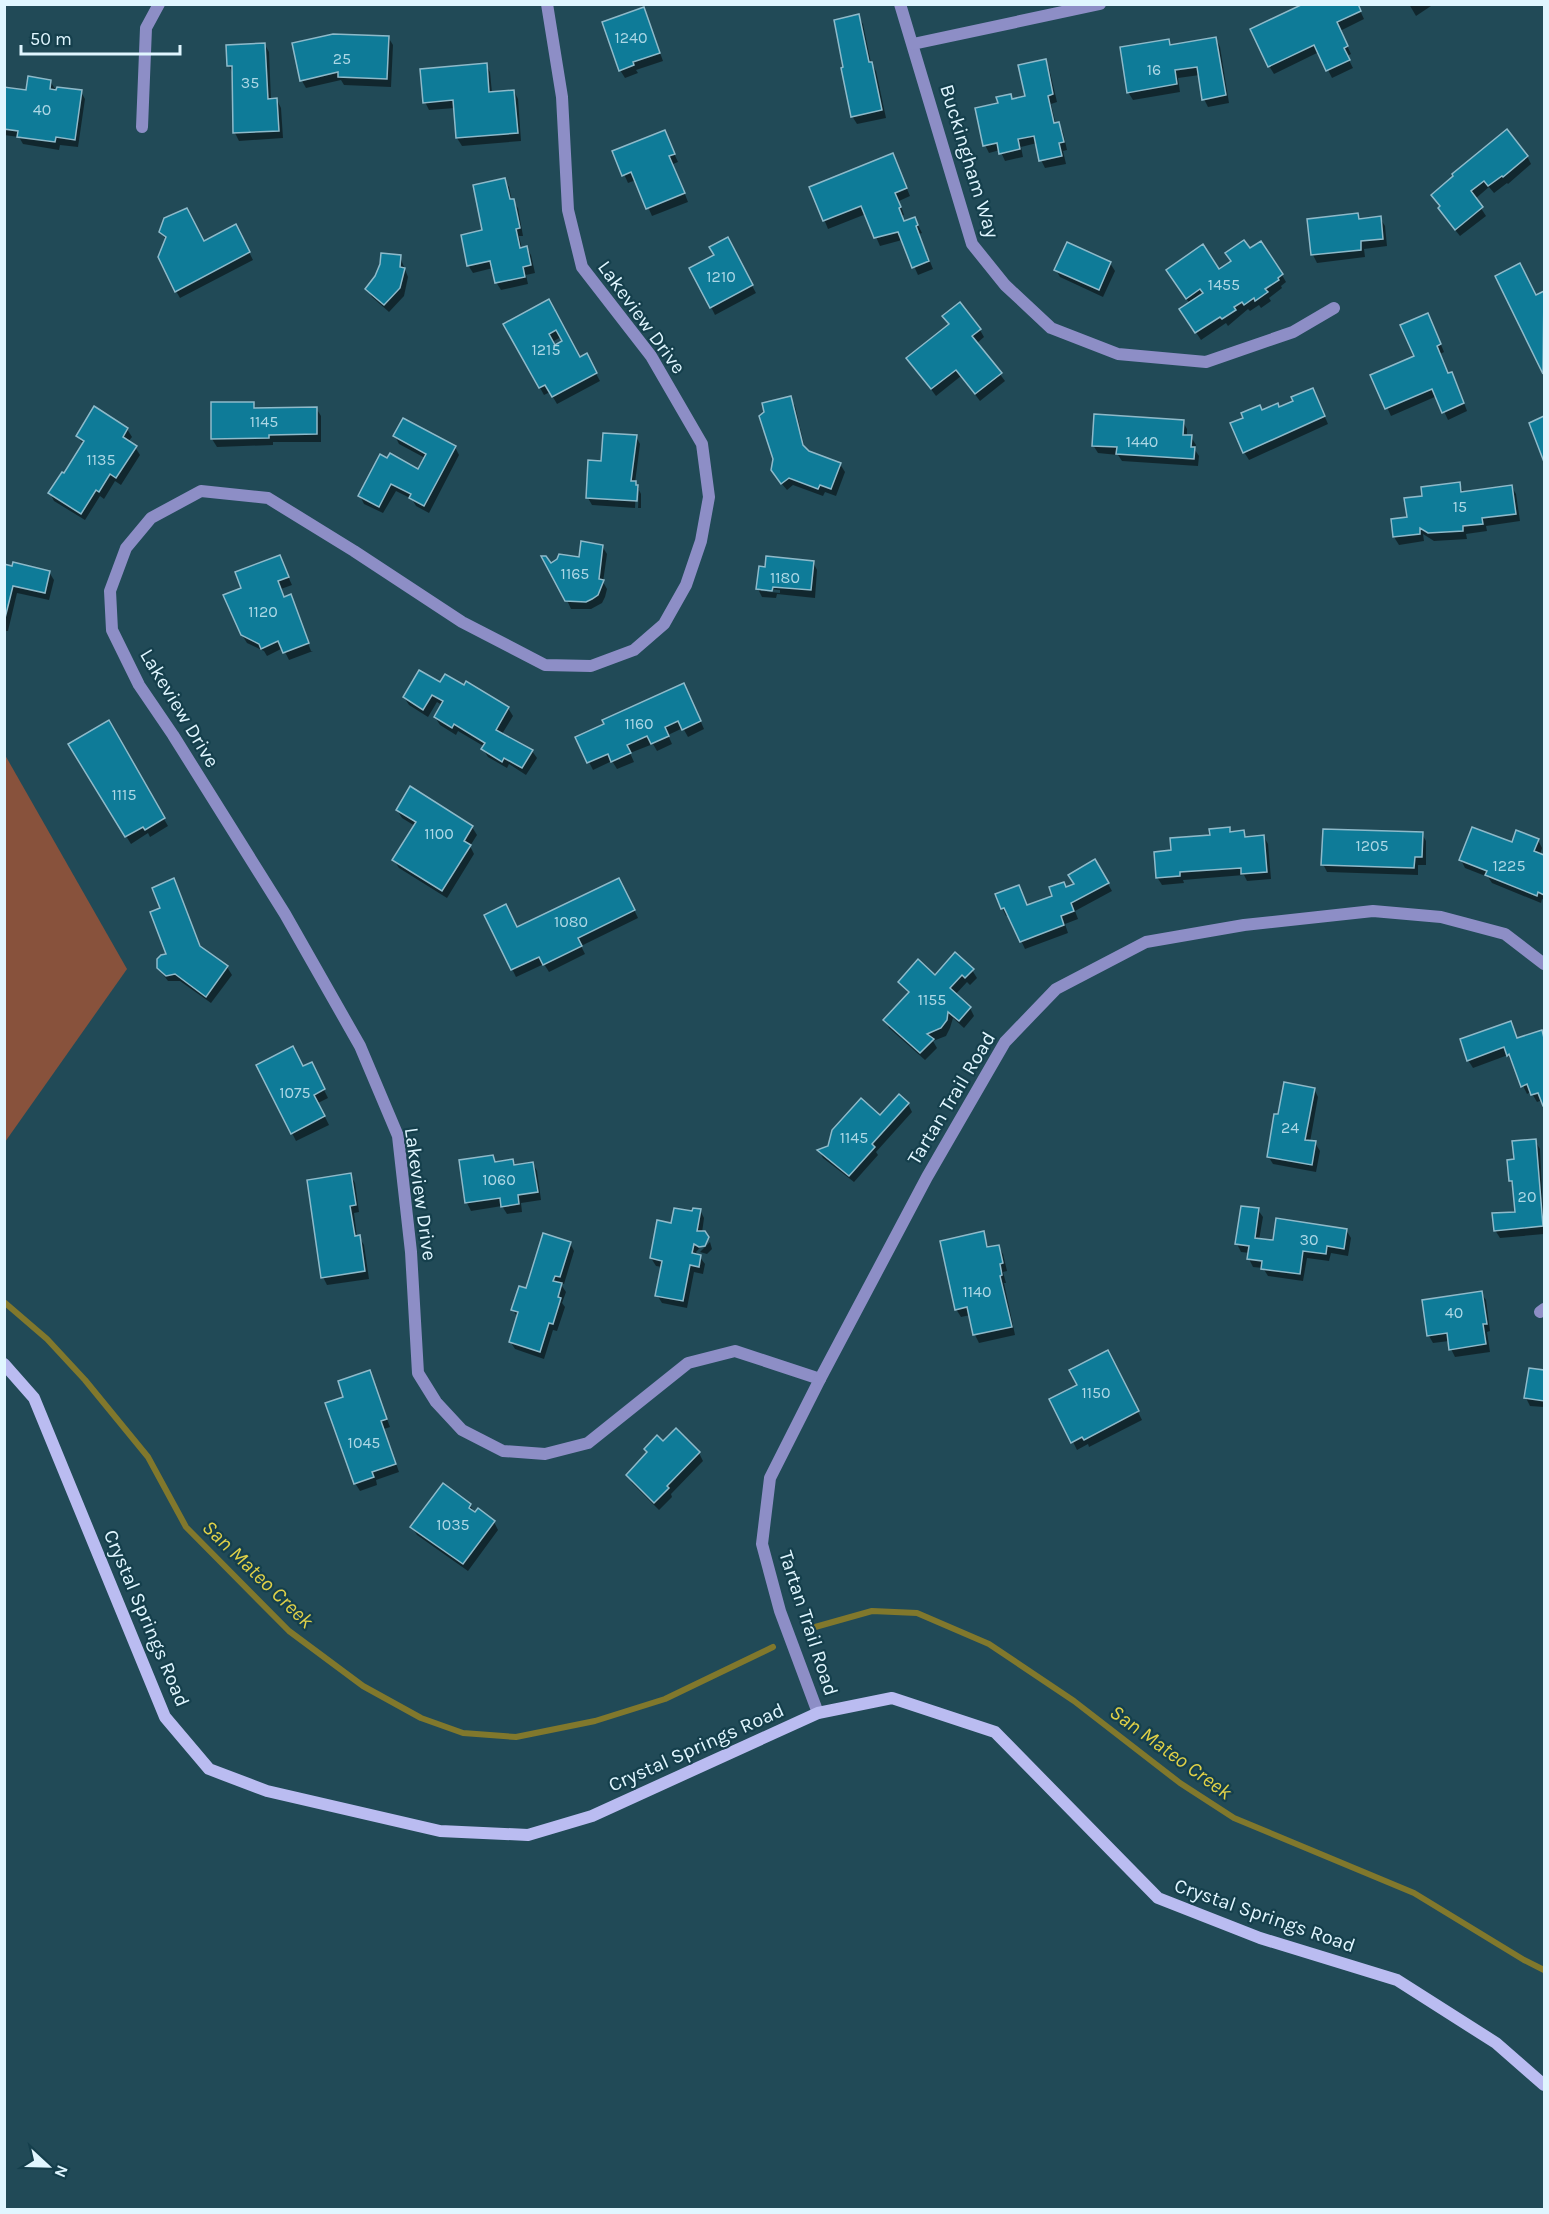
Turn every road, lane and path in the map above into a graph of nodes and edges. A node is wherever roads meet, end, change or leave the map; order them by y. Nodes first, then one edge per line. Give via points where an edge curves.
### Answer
1 (159, 4) edge
2 (547, 4) edge
3 (900, 4) edge
4 (1100, 4) edge
5 (913, 44) junction
6 (142, 127) dead end
7 (1334, 308) dead end
8 (1545, 964) edge
9 (4, 1365) edge
10 (820, 1379) junction
11 (818, 1713) junction
12 (1545, 2085) edge

1 - 6 street via 146,28
2 - 10 street, Lakeview Drive via 562,97 568,210 582,267 651,356 702,444 709,497 701,541 686,585 664,624 634,650 591,666 545,664 462,622 268,498 201,491 151,518 126,548 110,591 112,630 139,685 285,914 360,1046 398,1136 411,1252 418,1373 436,1402 462,1430 503,1451 545,1454 588,1443 688,1363 735,1351
3 - 5 street, Buckingham Way
4 - 5 street
5 - 7 street, Buckingham Way via 972,244 1005,285 1051,328 1118,354 1206,362 1293,332
8 - 10 street, Tartan Trail Road via 1506,934 1441,917 1373,911 1244,925 1146,942 1056,989 1005,1042 927,1177
9 - 11 main road, Crystal Springs Road via 34,1398 165,1717 209,1768 267,1791 440,1831 528,1835 592,1816
10 - 11 street, Tartan Trail Road via 770,1478 762,1544 780,1611
11 - 12 main road, Crystal Springs Road via 892,1698 995,1732 1158,1898 1260,1938 1397,1980 1496,2043

